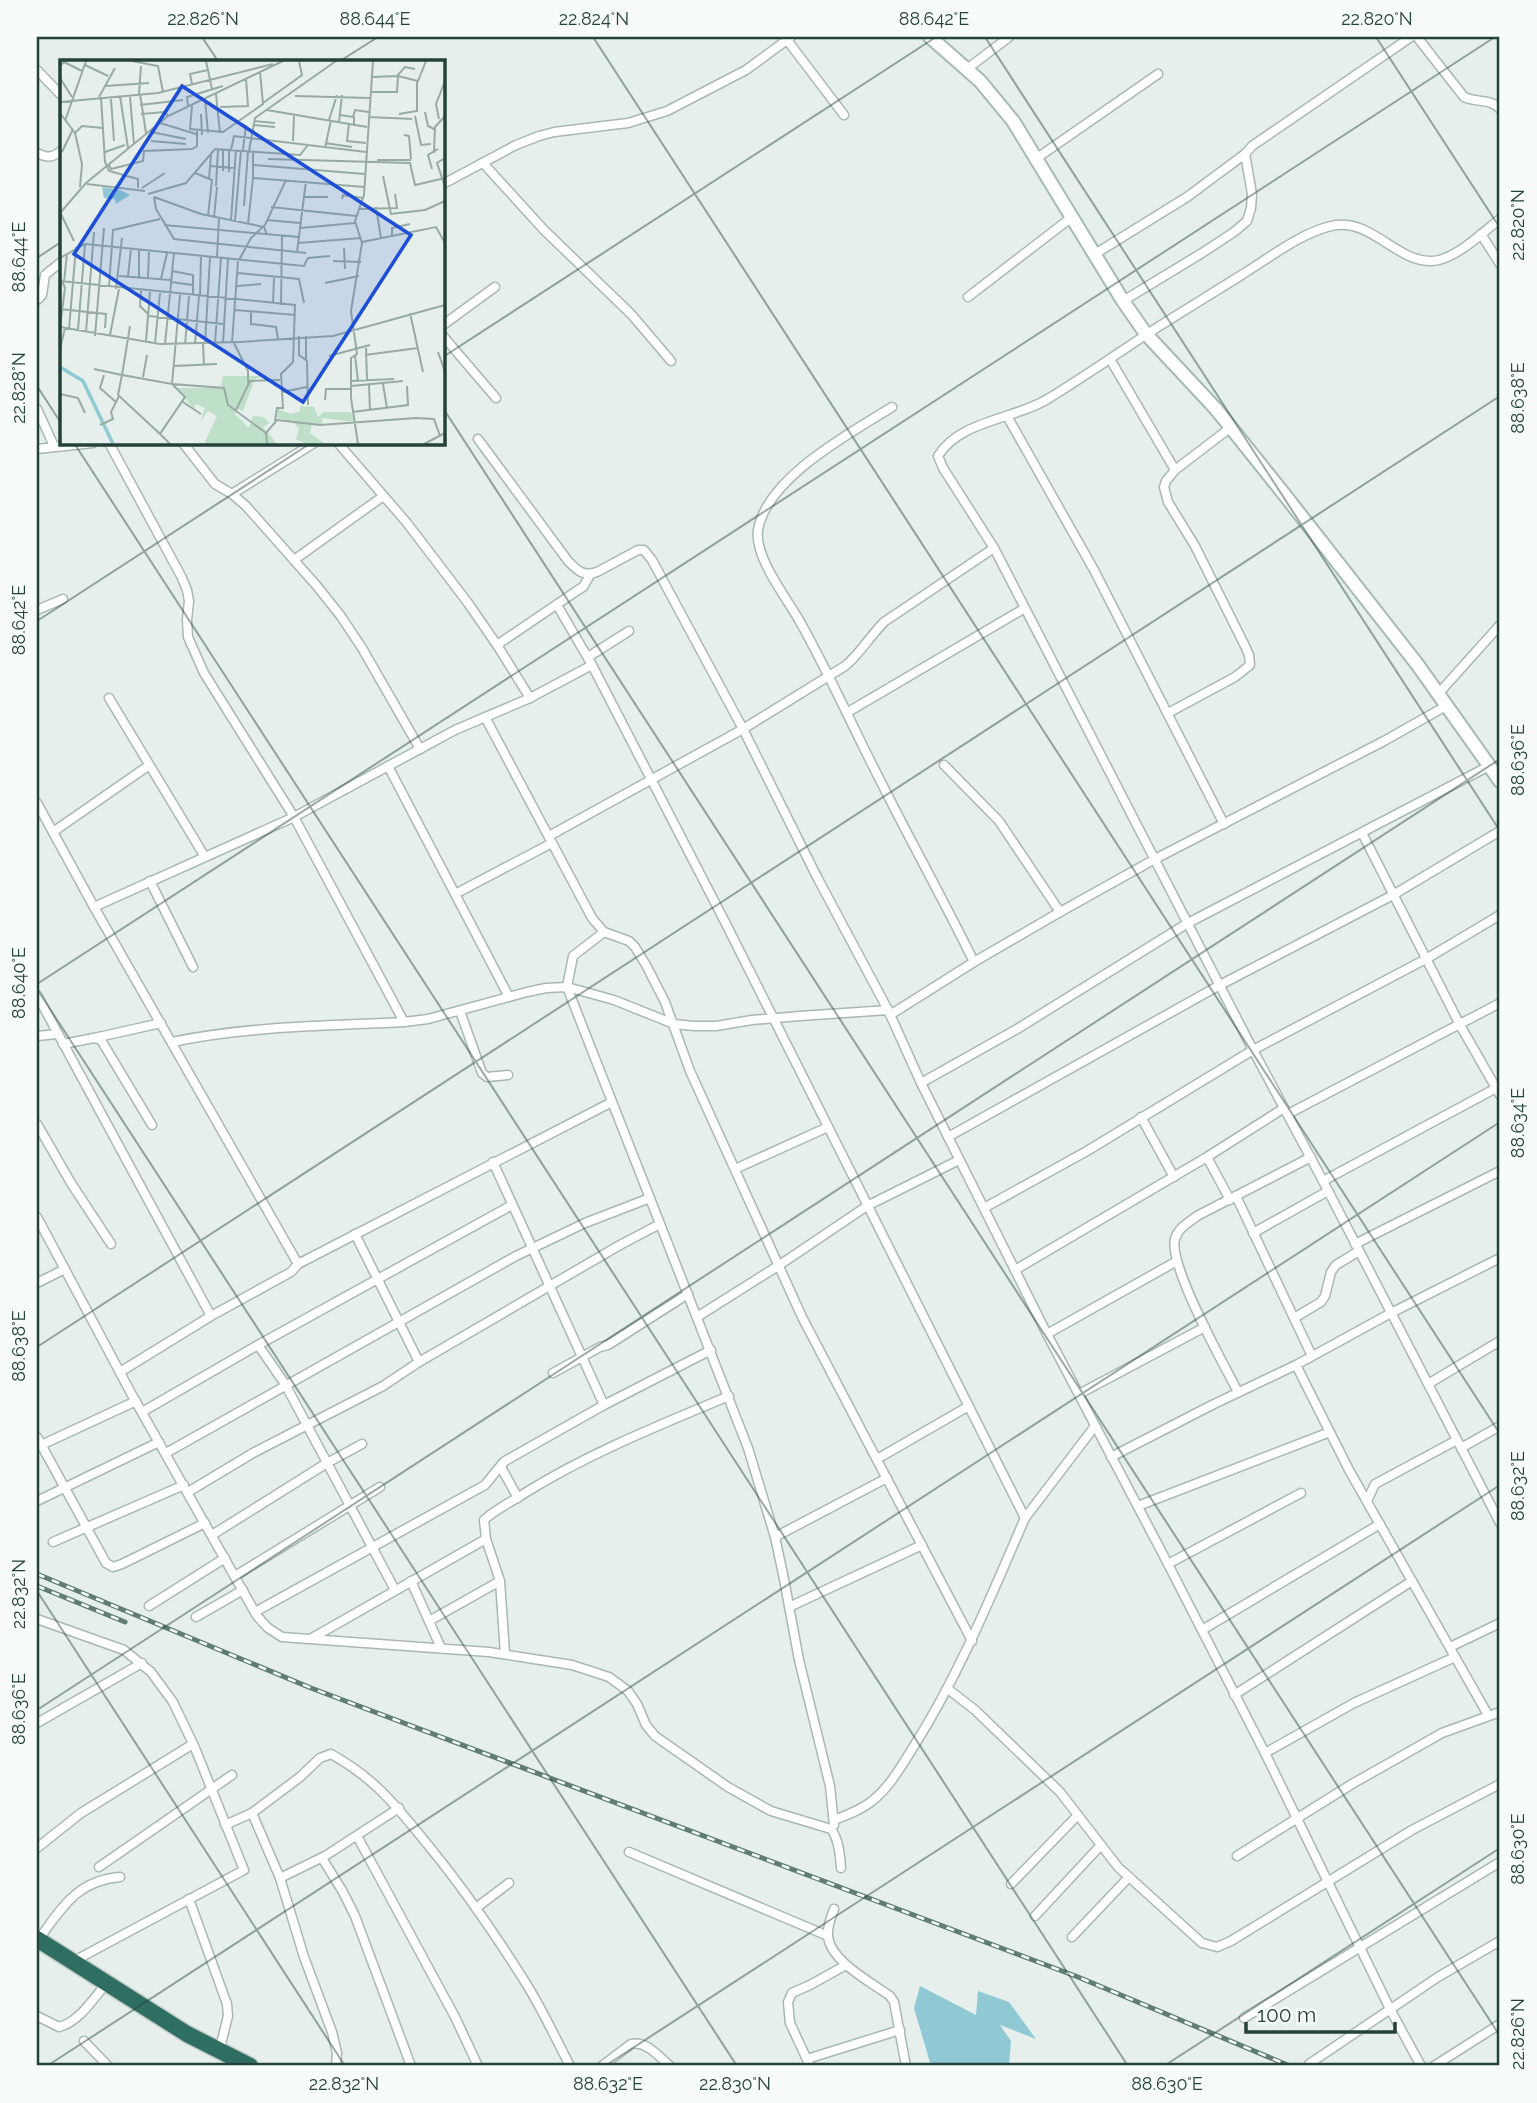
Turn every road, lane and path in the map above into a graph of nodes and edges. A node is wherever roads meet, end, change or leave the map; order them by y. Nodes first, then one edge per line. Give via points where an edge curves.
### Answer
1 (930, 37) edge
2 (1009, 37) edge
3 (1410, 37) edge
4 (1418, 37) edge
5 (789, 38) edge
6 (967, 69) junction
7 (37, 70) edge
8 (1158, 74) dead end
9 (60, 94) edge
10 (1500, 109) edge
11 (844, 115) dead end
12 (37, 153) edge
13 (60, 153) edge
14 (1245, 154) junction
15 (1037, 158) junction
16 (483, 163) junction
17 (444, 183) edge
18 (1072, 217) junction
19 (1500, 219) edge
20 (1481, 234) junction
21 (1096, 254) junction
22 (60, 263) edge
23 (1500, 264) edge
24 (495, 287) dead end
25 (968, 297) dead end
26 (37, 299) edge
27 (1123, 300) junction
28 (444, 324) edge
29 (1146, 334) junction
30 (444, 338) edge
31 (1110, 359) junction
32 (671, 361) dead end
33 (496, 398) dead end
34 (892, 407) dead end
35 (37, 409) edge
36 (1007, 416) junction
37 (1230, 428) junction
38 (478, 439) dead end
39 (80, 444) edge
40 (110, 444) edge
41 (184, 444) edge
42 (312, 444) edge
43 (339, 444) edge
44 (54, 446) junction
45 (37, 449) edge
46 (1175, 470) junction
47 (232, 494) junction
48 (382, 497) junction
49 (994, 548) junction
50 (294, 560) junction
51 (590, 575) junction
52 (63, 599) dead end
53 (557, 605) junction
54 (1025, 608) junction
55 (37, 610) edge
56 (1500, 625) edge
57 (629, 631) dead end
58 (497, 645) junction
59 (590, 661) junction
60 (829, 676) junction
61 (1438, 694) junction
62 (109, 698) dead end
63 (530, 698) junction
64 (1446, 706) junction
65 (848, 712) junction
66 (1168, 713) junction
67 (485, 717) junction
68 (743, 729) junction
69 (420, 749) junction
70 (944, 765) dead end
71 (148, 766) junction
72 (388, 766) junction
73 (1489, 766) junction
74 (652, 780) junction
75 (1500, 781) edge
76 (37, 803) edge
77 (294, 817) junction
78 (1224, 824) junction
79 (1500, 831) edge
80 (53, 832) junction
81 (1362, 833) junction
82 (550, 839) junction
83 (205, 858) junction
84 (1155, 859) junction
85 (150, 881) junction
86 (455, 894) junction
87 (1393, 895) junction
88 (94, 907) junction
89 (1060, 912) junction
90 (1500, 915) edge
91 (1188, 923) junction
92 (604, 932) junction
93 (1426, 959) junction
94 (974, 962) junction
95 (193, 967) dead end
96 (1220, 985) junction
97 (567, 987) junction
98 (509, 997) junction
99 (38, 998) edge
100 (1500, 1006) edge
101 (460, 1011) junction
102 (889, 1013) junction
103 (774, 1018) junction
104 (404, 1022) junction
105 (161, 1023) junction
106 (674, 1024) junction
107 (1460, 1025) junction
108 (57, 1034) junction
109 (37, 1036) edge
110 (94, 1038) junction
111 (172, 1042) junction
112 (63, 1044) junction
113 (1253, 1050) junction
114 (508, 1075) dead end
115 (921, 1083) junction
116 (1499, 1090) edge
117 (612, 1102) junction
118 (1286, 1111) junction
119 (1140, 1117) junction
120 (37, 1124) edge
121 (152, 1125) dead end
122 (828, 1128) junction
123 (948, 1137) junction
124 (1207, 1157) junction
125 (1311, 1157) junction
126 (959, 1160) junction
127 (493, 1162) junction
128 (735, 1169) junction
129 (1500, 1171) edge
130 (1174, 1177) junction
131 (1323, 1181) junction
132 (1328, 1191) junction
133 (650, 1198) junction
134 (1233, 1198) junction
135 (512, 1205) junction
136 (867, 1206) junction
137 (984, 1208) junction
138 (37, 1217) edge
139 (660, 1224) junction
140 (1253, 1233) junction
141 (355, 1234) junction
142 (111, 1244) dead end
143 (1357, 1247) junction
144 (532, 1248) junction
145 (1500, 1258) edge
146 (1177, 1261) junction
147 (298, 1264) junction
148 (778, 1266) junction
149 (65, 1269) junction
150 (1015, 1270) junction
151 (377, 1280) junction
152 (37, 1283) edge
153 (551, 1287) junction
154 (688, 1294) junction
155 (1391, 1313) junction
156 (211, 1316) junction
157 (698, 1317) junction
158 (1294, 1318) junction
159 (399, 1321) junction
160 (1206, 1327) junction
161 (1047, 1334) junction
162 (1500, 1341) edge
163 (258, 1345) junction
164 (711, 1350) junction
165 (1312, 1356) junction
166 (582, 1357) junction
167 (419, 1362) junction
168 (1296, 1365) junction
169 (120, 1373) junction
170 (553, 1373) dead end
171 (285, 1384) junction
172 (1428, 1384) junction
173 (1238, 1392) junction
174 (1079, 1394) junction
175 (729, 1396) junction
176 (136, 1401) junction
177 (604, 1405) junction
178 (969, 1406) junction
179 (142, 1412) junction
180 (307, 1425) junction
181 (1095, 1426) junction
182 (1500, 1426) edge
183 (1329, 1432) junction
184 (159, 1442) junction
185 (38, 1443) edge
186 (362, 1444) dead end
187 (1459, 1444) junction
188 (166, 1453) junction
189 (1111, 1457) junction
190 (877, 1460) junction
191 (327, 1463) junction
192 (502, 1464) junction
193 (887, 1478) junction
194 (64, 1487) junction
195 (380, 1487) dead end
196 (186, 1489) junction
197 (1301, 1493) dead end
198 (518, 1498) junction
199 (37, 1501) edge
200 (1367, 1501) junction
201 (350, 1506) junction
202 (1138, 1506) junction
203 (1498, 1512) edge
204 (1025, 1518) junction
205 (205, 1523) junction
206 (1500, 1523) edge
207 (1380, 1524) junction
208 (86, 1527) junction
209 (212, 1535) junction
210 (775, 1537) junction
211 (486, 1539) junction
212 (52, 1542) dead end
213 (922, 1545) junction
214 (372, 1546) junction
215 (225, 1558) junction
216 (1168, 1564) junction
217 (235, 1576) junction
218 (411, 1581) junction
219 (500, 1581) junction
220 (1412, 1581) junction
221 (243, 1590) junction
222 (396, 1590) junction
223 (149, 1606) dead end
224 (789, 1607) junction
225 (254, 1612) junction
226 (197, 1617) dead end
227 (37, 1619) edge
228 (429, 1621) junction
229 (1500, 1622) edge
230 (1202, 1630) junction
231 (312, 1638) junction
232 (972, 1641) junction
233 (1450, 1647) junction
234 (441, 1648) junction
235 (505, 1654) junction
236 (1455, 1657) junction
237 (142, 1663) junction
238 (948, 1689) junction
239 (1234, 1695) junction
240 (1500, 1712) edge
241 (1488, 1716) junction
242 (37, 1723) edge
243 (192, 1744) junction
244 (1265, 1753) junction
245 (232, 1775) dead end
246 (1500, 1784) edge
247 (211, 1790) junction
248 (400, 1808) junction
249 (252, 1813) junction
250 (1078, 1815) junction
251 (1296, 1819) junction
252 (834, 1820) junction
253 (225, 1825) junction
254 (835, 1835) junction
255 (357, 1836) junction
256 (1101, 1845) junction
257 (37, 1848) edge
258 (629, 1852) dead end
259 (1237, 1856) dead end
260 (322, 1858) junction
261 (1500, 1862) edge
262 (99, 1867) dead end
263 (841, 1868) dead end
264 (120, 1877) dead end
265 (1129, 1877) junction
266 (280, 1878) junction
267 (1327, 1881) junction
268 (509, 1882) dead end
269 (1011, 1884) dead end
270 (189, 1899) junction
271 (476, 1908) junction
272 (834, 1909) dead end
273 (1035, 1916) dead end
274 (828, 1936) junction
275 (1072, 1937) dead end
276 (38, 1940) edge
277 (1500, 1941) edge
278 (1359, 1947) junction
279 (72, 1962) junction
280 (846, 1965) junction
281 (106, 1984) junction
282 (1390, 2009) junction
283 (37, 2016) edge
284 (1244, 2018) dead end
285 (1500, 2024) edge
286 (900, 2030) junction
287 (85, 2041) dead end
288 (219, 2052) junction
289 (809, 2063) edge
290 (1309, 2064) dead end
291 (108, 2066) edge
292 (250, 2066) edge
293 (336, 2066) edge
294 (411, 2066) edge
295 (478, 2066) edge
296 (570, 2066) edge
297 (602, 2066) edge
298 (670, 2066) edge
299 (906, 2066) edge
300 (1421, 2066) edge
301 (1434, 2066) edge

1 - 6 street
2 - 6 street
3 - 14 street
4 - 10 street via 1464,97 1491,102
5 - 11 street
5 - 16 street via 746,70 652,117 539,136
6 - 15 street via 1013,121
7 - 9 street
8 - 15 street
12 - 13 street via 47,158
14 - 21 street
14 - 27 street via 1252,194 1247,221
15 - 18 street
16 - 17 street
16 - 32 street
18 - 21 street
18 - 25 street
19 - 20 street
20 - 23 street
20 - 29 street via 1456,252 1430,261 1412,257 1356,227 1331,226 1288,246
21 - 27 street
22 - 26 street via 46,275
24 - 28 street
27 - 29 street
29 - 31 street
29 - 37 street
30 - 33 street
31 - 36 street via 1035,407
31 - 46 street
34 - 60 street via 794,474 763,513 758,529 761,553
35 - 44 street
36 - 49 street via 960,436 938,456
36 - 66 street
37 - 46 street
37 - 61 street
38 - 51 street via 568,561
39 - 44 street
40 - 77 street via 187,590 188,637 204,673
41 - 47 street via 209,477
42 - 47 street
43 - 48 street
44 - 45 street
46 - 66 street via 1166,481 1165,495 1245,646 1250,665
47 - 50 street
48 - 50 street
48 - 58 street via 407,523
49 - 54 street
49 - 60 street via 884,622 852,660
50 - 69 street via 362,648
51 - 53 street via 583,587
51 - 68 street via 639,550 648,553
52 - 55 street
53 - 58 street
53 - 59 street
54 - 65 street
54 - 84 street
56 - 61 street
57 - 59 street
58 - 63 street
59 - 63 street
59 - 74 street
60 - 65 street
60 - 68 street
61 - 64 street
62 - 71 street
63 - 67 street
64 - 73 street
64 - 78 street
65 - 94 street
66 - 78 street
67 - 69 street
67 - 82 street
68 - 74 street
68 - 102 street
69 - 72 street
70 - 89 street via 999,821
71 - 80 street
71 - 83 street
72 - 77 street
72 - 86 street
73 - 75 street
73 - 81 street
74 - 82 street
74 - 103 street
76 - 80 street
77 - 83 street
77 - 104 street
78 - 84 street
79 - 87 street
80 - 88 street
81 - 87 street
81 - 91 street
82 - 86 street
82 - 92 street
83 - 85 street
84 - 89 street
84 - 91 street
85 - 88 street
85 - 95 street
86 - 98 street
87 - 93 street
87 - 96 street
88 - 105 street
89 - 94 street
90 - 93 street
91 - 96 street
91 - 115 street
92 - 97 street via 572,956
92 - 106 street via 635,947
93 - 107 street
93 - 113 street
94 - 102 street
96 - 113 street
96 - 123 street
97 - 98 street
97 - 106 street
97 - 117 street
98 - 101 street
99 - 108 street
100 - 107 street
101 - 104 street
101 - 114 street via 482,1073 487,1077
102 - 103 street
102 - 115 street
103 - 106 street via 716,1026
103 - 122 street
104 - 111 street via 252,1029
105 - 110 street
105 - 111 street
106 - 128 street
107 - 116 street
107 - 118 street
108 - 109 street
108 - 112 street
110 - 112 street
110 - 121 street via 101,1040
111 - 147 street
112 - 156 street
113 - 118 street
113 - 119 street
115 - 123 street
116 - 131 street
117 - 127 street
117 - 133 street
118 - 124 street
118 - 125 street
119 - 130 street
119 - 137 street
120 - 142 street
122 - 128 street
122 - 136 street
123 - 126 street
124 - 130 street
124 - 134 street
125 - 131 street
125 - 134 street
126 - 136 street
126 - 137 street
127 - 135 street
127 - 141 street
128 - 148 street
129 - 143 street
130 - 150 street
131 - 132 street
132 - 140 street
132 - 143 street
133 - 139 street
133 - 144 street
134 - 140 street
134 - 146 street via 1183,1226 1174,1242
135 - 144 street
135 - 151 street
136 - 148 street
136 - 178 street
137 - 150 street
138 - 149 street
139 - 153 street
139 - 154 street
140 - 158 street
141 - 147 street
141 - 151 street
143 - 155 street
143 - 158 street via 1331,1272 1321,1301
144 - 153 street
144 - 159 street
145 - 155 street
146 - 160 street
146 - 161 street
147 - 156 street
148 - 157 street
148 - 190 street
149 - 152 street
149 - 169 street
150 - 161 street
151 - 159 street
151 - 163 street
153 - 166 street
153 - 167 street
154 - 157 street
154 - 166 street
155 - 165 street
155 - 172 street
156 - 169 street
157 - 164 street
158 - 165 street
159 - 167 street
159 - 171 street
160 - 173 street
160 - 174 street
161 - 174 street
162 - 172 street
163 - 171 street
163 - 179 street
164 - 175 street
164 - 177 street
165 - 168 street
166 - 170 street
166 - 177 street
167 - 180 street
168 - 173 street
168 - 183 street
169 - 176 street
171 - 180 street
171 - 188 street
172 - 187 street
173 - 189 street
174 - 181 street
175 - 198 street via 609,1448
175 - 210 street
176 - 179 street
176 - 185 street
177 - 192 street
178 - 190 street
178 - 204 street
179 - 184 street
180 - 191 street
180 - 196 street
181 - 189 street
181 - 204 street
182 - 187 street
183 - 200 street
183 - 202 street
184 - 188 street
184 - 194 street
185 - 194 street
186 - 191 street
187 - 200 street via 1375,1484
187 - 203 street
188 - 196 street
189 - 202 street
190 - 193 street
191 - 201 street
191 - 209 street
192 - 198 street
192 - 214 street via 485,1485
193 - 210 street
193 - 213 street
194 - 199 street
194 - 208 street
195 - 201 street
196 - 205 street
196 - 208 street
197 - 216 street
198 - 211 street via 484,1520
200 - 207 street
201 - 214 street
201 - 217 street
202 - 216 street
203 - 206 street
204 - 232 street
205 - 208 street via 113,1567 106,1563
205 - 209 street
207 - 220 street
207 - 230 street
208 - 212 street
209 - 215 street
210 - 224 street
211 - 218 street
211 - 219 street
213 - 224 street
213 - 232 street
214 - 222 street
214 - 225 street
215 - 217 street
215 - 223 street
216 - 230 street
217 - 221 street
218 - 222 street
218 - 228 street
219 - 228 street
219 - 235 street
220 - 233 street
220 - 239 street
221 - 225 street
221 - 226 street
222 - 231 street
224 - 252 street
225 - 231 street via 282,1637
227 - 237 street via 113,1645
228 - 234 street
229 - 233 street
230 - 239 street
231 - 234 street
232 - 238 street
233 - 236 street
234 - 235 street
235 - 254 street via 572,1665 609,1677 628,1691 655,1736 676,1751 771,1811 831,1829
236 - 241 street
236 - 244 street via 1354,1703
237 - 242 street
237 - 243 street via 173,1702
238 - 250 street via 1060,1792
238 - 252 street via 881,1793
239 - 244 street
240 - 241 street
241 - 251 street via 1442,1733
243 - 247 street
243 - 257 street via 81,1814
244 - 251 street
245 - 247 street
246 - 267 street
247 - 253 street
247 - 262 street
248 - 249 street via 381,1788 331,1754
248 - 255 street
248 - 271 street
249 - 253 street
249 - 266 street
250 - 256 street
250 - 269 street
251 - 259 street
251 - 267 street
252 - 254 street
253 - 270 street via 244,1870
254 - 263 street
255 - 260 street
255 - 295 street
256 - 265 street
256 - 273 street
258 - 274 street
260 - 266 street
260 - 294 street via 355,1916
261 - 278 street
264 - 276 street via 104,1878 75,1893
265 - 267 street via 1202,1943 1217,1947
265 - 275 street
266 - 293 street via 332,2032
267 - 278 street
268 - 271 street
270 - 279 street
270 - 288 street via 227,2004
271 - 296 street via 528,1987
272 - 274 street
274 - 280 street
276 - 279 highway
277 - 282 street
278 - 282 street
278 - 284 street
279 - 281 highway
280 - 286 street via 890,1996
280 - 289 street via 792,1993 788,2001 790,2023
281 - 283 street via 66,2025 59,2027
281 - 288 highway
282 - 290 street
282 - 300 street
285 - 301 street
286 - 289 street
286 - 299 street
287 - 291 street
288 - 292 highway
297 - 298 street via 636,2043 644,2044

